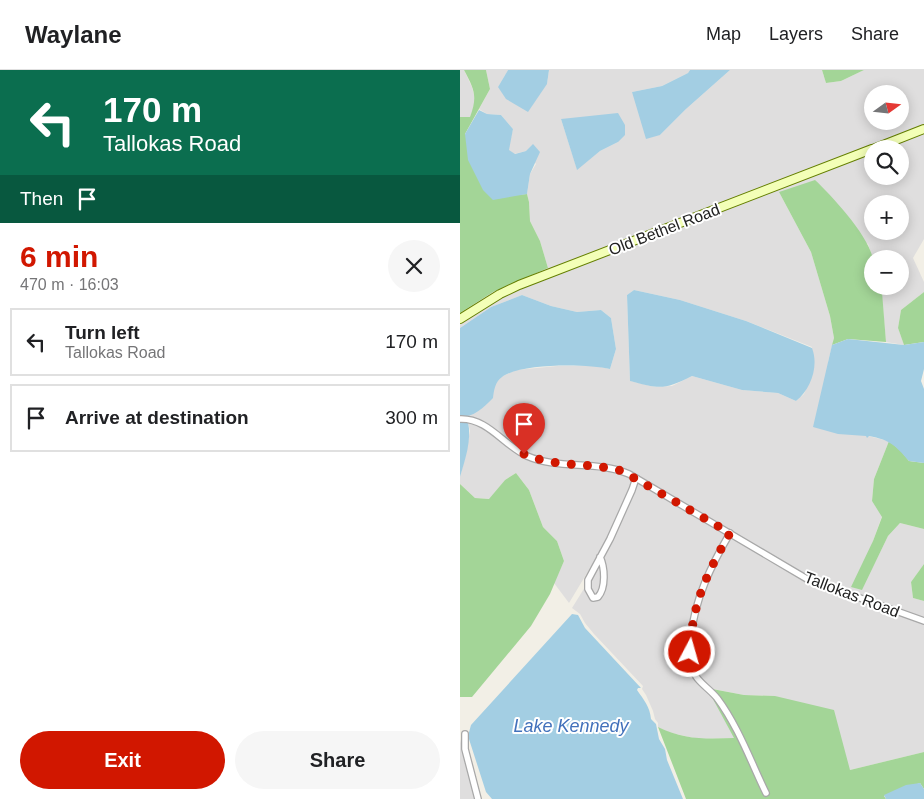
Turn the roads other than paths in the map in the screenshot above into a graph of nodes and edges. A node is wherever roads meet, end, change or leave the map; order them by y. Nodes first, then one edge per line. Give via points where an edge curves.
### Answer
1 (924, 129) edge
2 (896, 140) edge
3 (864, 152) edge
4 (460, 320) edge
5 (460, 419) edge
6 (636, 478) junction
7 (730, 533) junction
8 (600, 557) junction
9 (924, 621) edge
10 (465, 734) dead end
11 (766, 793) dead end
12 (478, 799) edge

1 - 2 street, Old Bethel Road
3 - 4 street, Old Bethel Road via 519,285
5 - 6 street, Tallokas Road via 483,424 514,448 534,458 607,467
6 - 7 street, Tallokas Road
6 - 8 street
7 - 9 street, Tallokas Road via 807,579
7 - 11 street via 701,589 692,625 690,659 694,672 717,698 734,726
8 - 8 street via 604,566 602,588 595,598 590,594 588,583
10 - 12 street via 465,749

